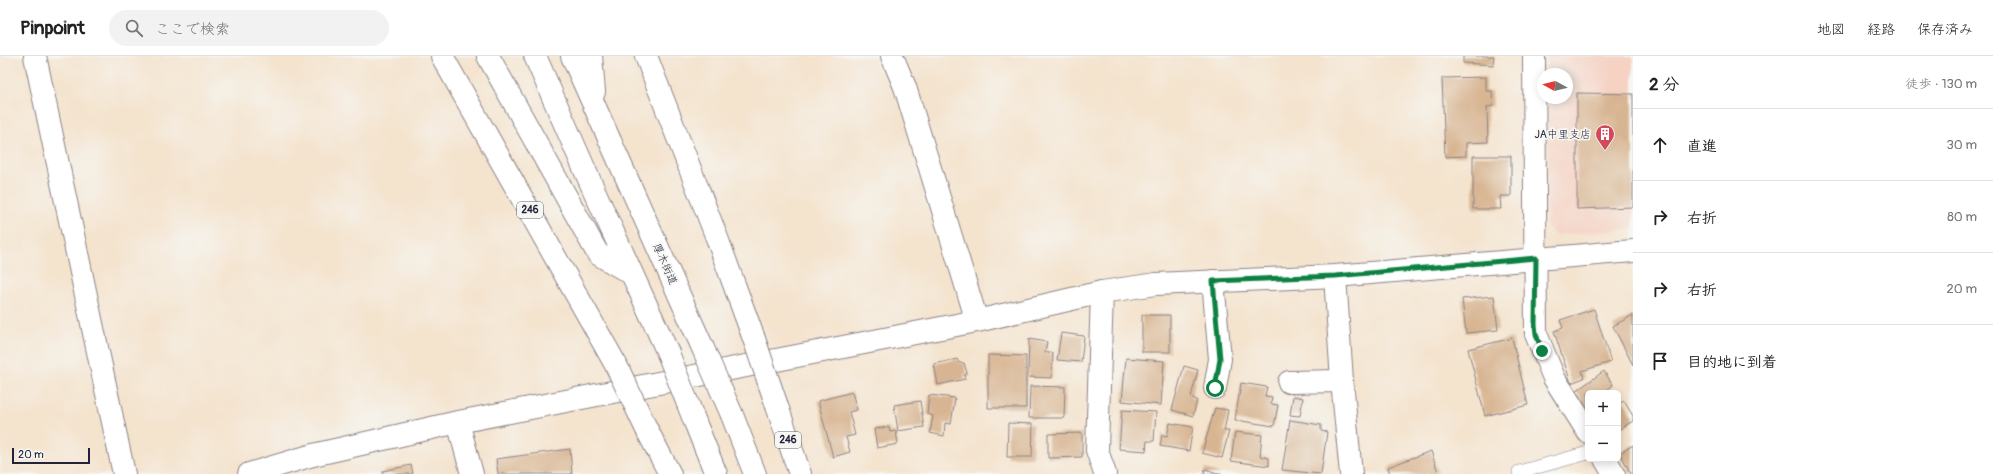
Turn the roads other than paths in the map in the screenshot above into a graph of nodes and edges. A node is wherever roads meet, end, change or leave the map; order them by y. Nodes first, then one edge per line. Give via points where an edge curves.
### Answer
1 (36, 56) edge
2 (442, 56) edge
3 (488, 56) edge
4 (536, 56) edge
5 (572, 56) edge
6 (591, 56) edge
7 (646, 56) edge
8 (892, 56) edge
9 (899, 56) edge
10 (1534, 56) edge
11 (905, 86) junction
12 (595, 109) junction
13 (1633, 251) edge
14 (1536, 258) junction
15 (632, 274) junction
16 (1335, 276) junction
17 (1213, 281) junction
18 (1102, 292) junction
19 (977, 321) junction
20 (1342, 381) junction
21 (1289, 382) dead end
22 (1215, 388) dead end
23 (458, 422) junction
24 (1585, 427) edge
25 (1585, 454) edge
26 (1607, 462) edge
27 (1519, 472) dead end
28 (124, 474) edge
29 (249, 474) edge
30 (472, 474) edge
31 (670, 474) edge
32 (716, 474) edge
33 (755, 474) edge
34 (800, 474) edge
35 (1105, 474) edge
36 (1351, 474) edge
37 (1614, 474) edge

1 - 28 main road
2 - 31 main road, 246, bridge via 616,365
3 - 15 main road via 598,254
4 - 15 main road
5 - 12 main road, 厚木街道
6 - 12 main road
7 - 34 main road, 246, bridge via 717,238
8 - 11 main road
9 - 11 main road
10 - 14 main road
11 - 19 main road
12 - 33 main road, 厚木街道, bridge via 702,346
13 - 14 main road
14 - 16 main road
14 - 24 main road via 1536,334 1554,378
15 - 32 main road, bridge via 668,353
16 - 17 main road
16 - 20 main road
17 - 18 main road via 1156,284
17 - 22 main road via 1220,359
18 - 19 main road
18 - 35 main road via 1097,450
19 - 23 main road
20 - 21 main road
20 - 36 main road
23 - 29 main road via 313,455
23 - 30 main road
25 - 27 lane
26 - 37 main road

